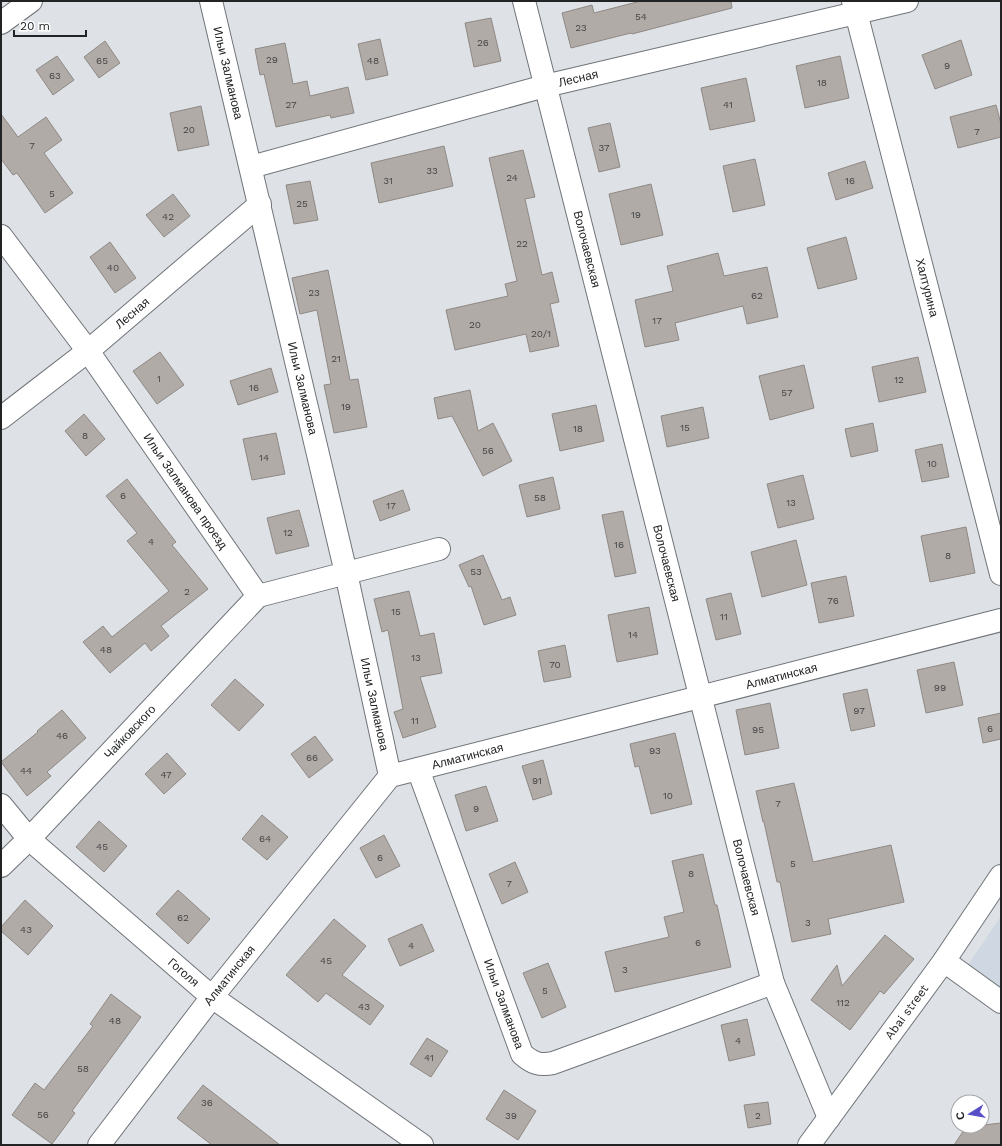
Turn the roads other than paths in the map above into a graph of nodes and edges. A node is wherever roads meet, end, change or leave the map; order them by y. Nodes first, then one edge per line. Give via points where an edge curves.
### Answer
1 (31, 1) edge
2 (211, 1) edge
3 (524, 1) edge
4 (907, 1) edge
5 (854, 7) edge
6 (1, 23) edge
7 (545, 86) junction
8 (252, 167) junction
9 (260, 204) junction
10 (1, 236) edge
11 (88, 350) junction
12 (1, 418) edge
13 (439, 549) dead end
14 (346, 573) junction
15 (1001, 574) edge
16 (258, 596) junction
17 (1001, 620) edge
18 (700, 697) junction
19 (418, 769) junction
20 (390, 776) junction
21 (1, 805) edge
22 (29, 839) junction
23 (1, 866) edge
24 (1001, 876) edge
25 (944, 961) junction
26 (773, 984) junction
27 (212, 997) junction
28 (1001, 1002) edge
29 (829, 1118) junction
30 (99, 1145) edge
31 (422, 1145) edge
32 (809, 1145) edge

1 - 6 street
2 - 8 street, Ильи Залманова
3 - 7 street, Волочаевская
4 - 5 street, Лесная
5 - 7 street, Лесная
5 - 15 street, Халтурина
7 - 8 street, Лесная
7 - 18 street, Волочаевская
8 - 9 street, Ильи Залманова
9 - 11 street, Лесная
9 - 14 street, Ильи Залманова
10 - 11 street, Ильи Залманова проезд
11 - 12 street, Лесная
11 - 16 street, Ильи Залманова проезд
13 - 14 street
14 - 16 street
14 - 20 street, Ильи Залманова
16 - 22 street, Чайковского
17 - 18 street, Алматинская
18 - 19 street, Алматинская
18 - 26 street, Волочаевская
19 - 20 street, Алматинская
19 - 26 street, Ильи Залманова via 522,1054 529,1061 538,1064 553,1063
20 - 27 street, Алматинская
21 - 22 street, Гоголя
22 - 23 street, Чайковского
22 - 27 street, Гоголя
24 - 25 street, Abai street
25 - 28 street
25 - 29 street, Abai street
26 - 29 street, Волочаевская
27 - 30 street, Алматинская
27 - 31 street, Гоголя
29 - 32 street, Abai street

